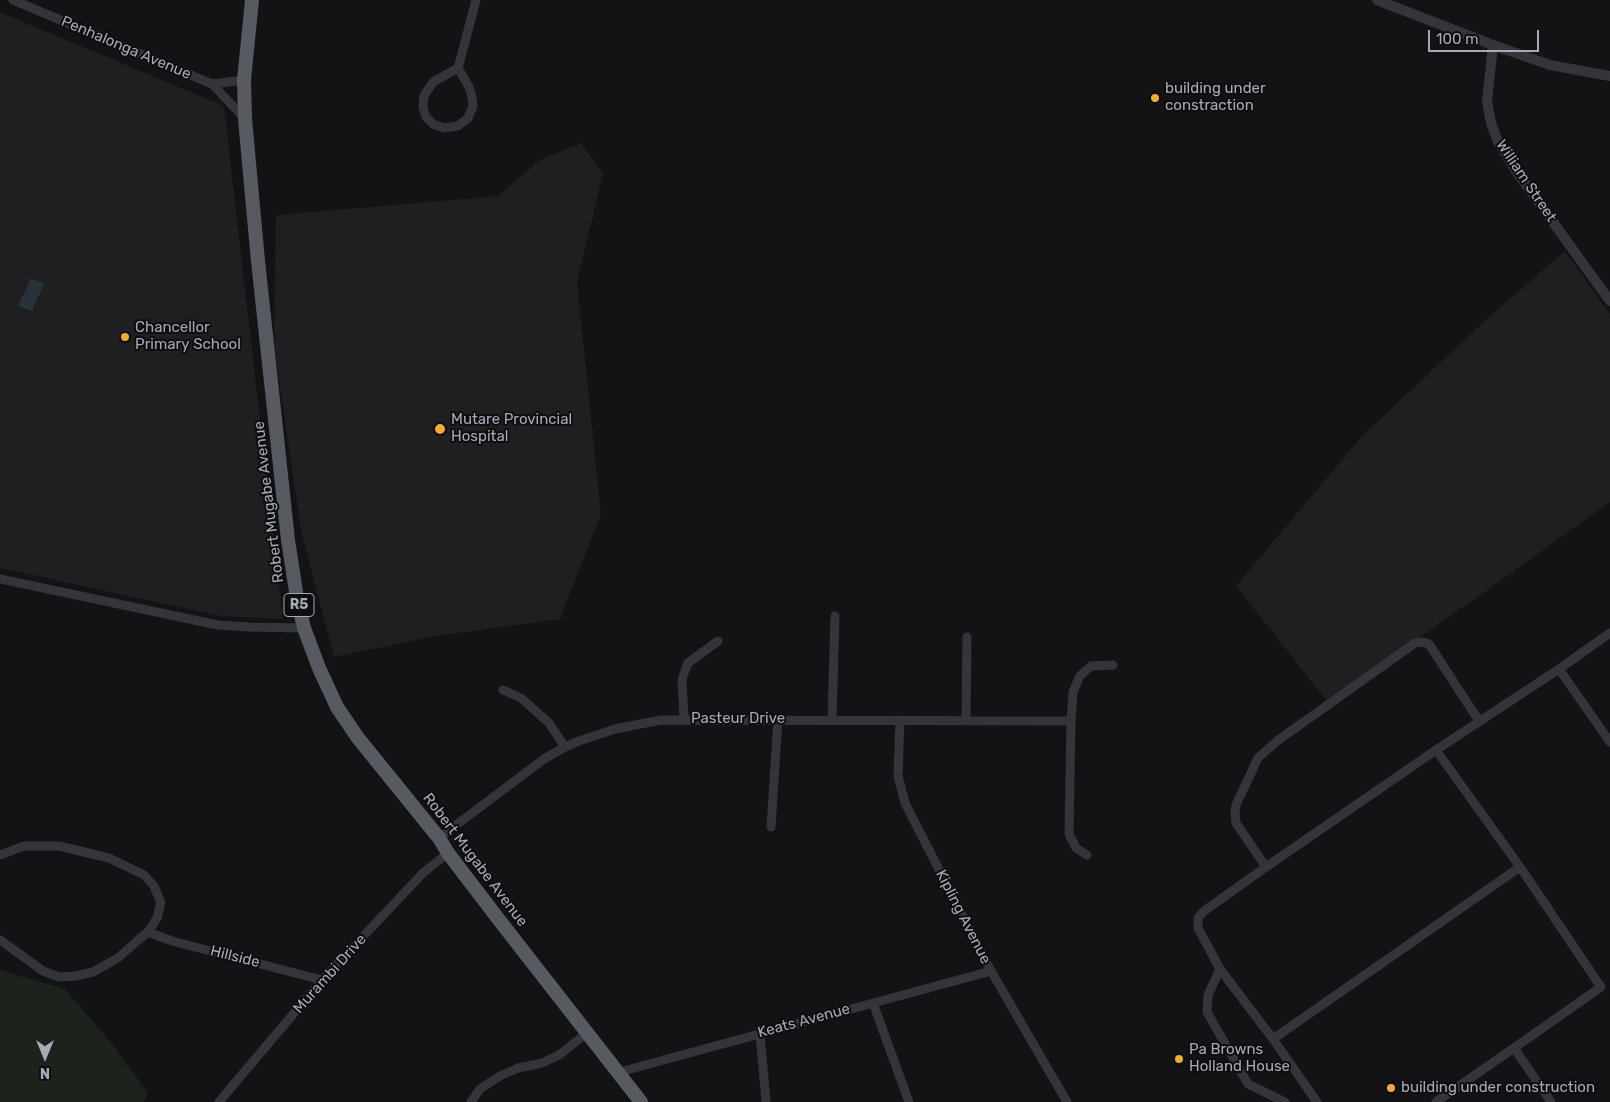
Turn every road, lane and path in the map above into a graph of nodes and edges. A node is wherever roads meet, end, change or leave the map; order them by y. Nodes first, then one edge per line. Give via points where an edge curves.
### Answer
1 (13, 0) edge
2 (252, 0) edge
3 (476, 0) edge
4 (1377, 0) edge
5 (1493, 45) junction
6 (458, 68) junction
7 (1610, 76) edge
8 (244, 80) junction
9 (212, 84) junction
10 (246, 118) junction
11 (1610, 301) edge
12 (0, 579) edge
13 (835, 616) dead end
14 (304, 628) junction
15 (1610, 632) edge
16 (966, 637) dead end
17 (718, 641) dead end
18 (1114, 665) dead end
19 (1559, 669) junction
20 (503, 690) dead end
21 (684, 719) junction
22 (778, 719) junction
23 (832, 719) junction
24 (900, 720) junction
25 (966, 720) junction
26 (1071, 720) junction
27 (1479, 721) junction
28 (1610, 742) edge
29 (565, 747) junction
30 (1436, 750) junction
31 (771, 827) dead end
32 (439, 838) junction
33 (448, 853) junction
34 (0, 854) edge
35 (1087, 855) dead end
36 (1266, 867) junction
37 (1520, 867) junction
38 (148, 932) junction
39 (0, 940) edge
40 (1220, 969) junction
41 (990, 971) junction
42 (322, 980) junction
43 (1610, 981) edge
44 (1601, 987) junction
45 (873, 1003) junction
46 (587, 1033) junction
47 (760, 1034) junction
48 (1273, 1039) junction
49 (1514, 1048) junction
50 (619, 1074) junction
51 (219, 1102) edge
52 (472, 1102) edge
53 (641, 1102) edge
54 (766, 1102) edge
55 (909, 1102) edge
56 (1067, 1102) edge
57 (1285, 1102) edge
58 (1317, 1102) edge
59 (1436, 1102) edge
60 (1551, 1102) edge

1 - 9 street, Penhalonga Avenue
2 - 8 highway, Robert Mugabe Avenue / R5
3 - 6 street
4 - 5 street
5 - 7 street via 1550,65
5 - 11 street, William Street via 1487,101 1498,142
6 - 6 street via 473,106 468,118 458,126 444,128 426,117 424,96 433,82
8 - 9 street
8 - 10 highway, Robert Mugabe Avenue / R5
9 - 10 street, Penhalonga Avenue
10 - 14 highway, Robert Mugabe Avenue / R5 via 288,540
12 - 14 street via 218,625
13 - 23 street
14 - 32 highway, Robert Mugabe Avenue / R5 via 337,707
15 - 19 street
16 - 25 street
17 - 21 street via 688,662 682,679
18 - 26 street via 1092,666 1080,676 1073,692
19 - 27 street
19 - 28 street
20 - 29 street via 521,698 549,723
21 - 22 street, Pasteur Drive
21 - 29 street, Pasteur Drive via 615,729
22 - 23 street, Pasteur Drive
22 - 31 street
23 - 24 street, Pasteur Drive
24 - 25 street, Pasteur Drive
24 - 41 street, Kipling Avenue via 898,776 906,803
25 - 26 street, Pasteur Drive
26 - 35 street via 1069,834 1076,848
27 - 30 street
27 - 36 street via 1428,644 1415,643 1258,758 1235,814 1236,823
29 - 32 street, Pasteur Drive via 544,759
30 - 36 street
30 - 37 street
32 - 33 highway, Robert Mugabe Avenue / R5
33 - 42 street, Murambi Drive via 423,873
33 - 46 highway, Robert Mugabe Avenue / R5
34 - 38 street via 24,846 59,846 109,858 144,875 154,886 161,903 158,918
36 - 40 street via 1198,918 1198,928
37 - 44 street
37 - 48 street
38 - 39 street via 118,958 93,972 59,977 43,971
38 - 42 street, Hillside
40 - 48 street
40 - 57 street via 1208,995 1207,1012 1248,1084
41 - 45 street, Keats Avenue
41 - 56 street, Kipling Avenue
42 - 51 street, Murambi Drive
43 - 44 street
44 - 49 street
45 - 47 street, Keats Avenue
45 - 55 street
46 - 50 highway, Robert Mugabe Avenue / R5
46 - 52 street via 542,1064 518,1068 500,1076 480,1089
47 - 50 street, Keats Avenue
47 - 54 street
48 - 58 street
49 - 59 street
49 - 60 street
50 - 53 highway, Robert Mugabe Avenue / R5

